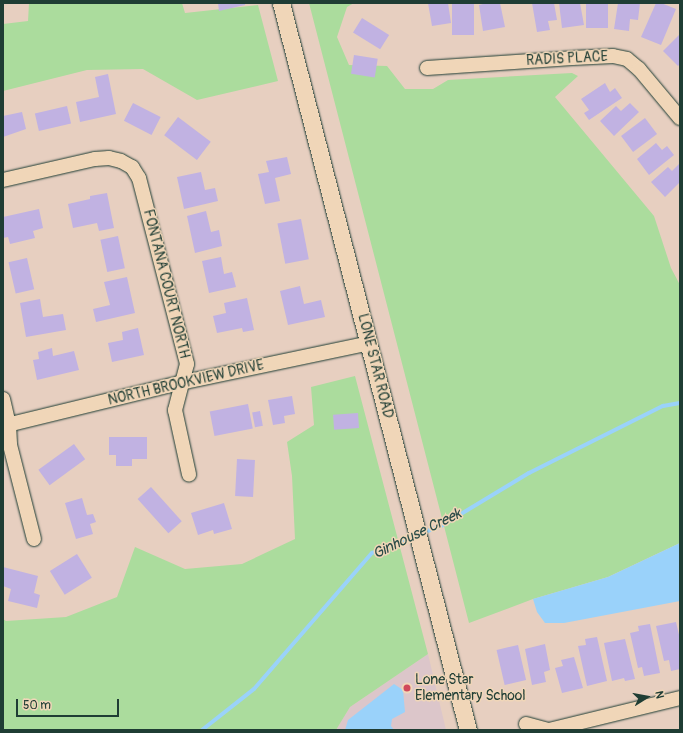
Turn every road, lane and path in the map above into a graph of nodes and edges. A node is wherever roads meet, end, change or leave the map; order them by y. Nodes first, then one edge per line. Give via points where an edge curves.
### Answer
1 (281, 3) edge
2 (427, 68) dead end
3 (675, 99) edge
4 (680, 118) edge
5 (3, 180) edge
6 (370, 343) junction
7 (180, 383) junction
8 (3, 399) edge
9 (6, 426) edge
10 (189, 474) dead end
11 (34, 539) dead end
12 (680, 698) edge
13 (526, 724) dead end
14 (468, 730) edge

1 - 6 street, LONE STAR ROAD
2 - 3 street, RADIS PLACE via 613,56 627,59
3 - 4 street, RADIS PLACE
5 - 7 street, FONTANA COURT NORTH via 108,158 132,167 139,178 187,364
6 - 7 street, NORTH BROOKVIEW DRIVE
6 - 14 street, LONE STAR ROAD
7 - 9 street, NORTH BROOKVIEW DRIVE
7 - 10 street, FONTANA COURT NORTH via 175,410
8 - 9 street
9 - 11 street
12 - 13 street via 549,730

